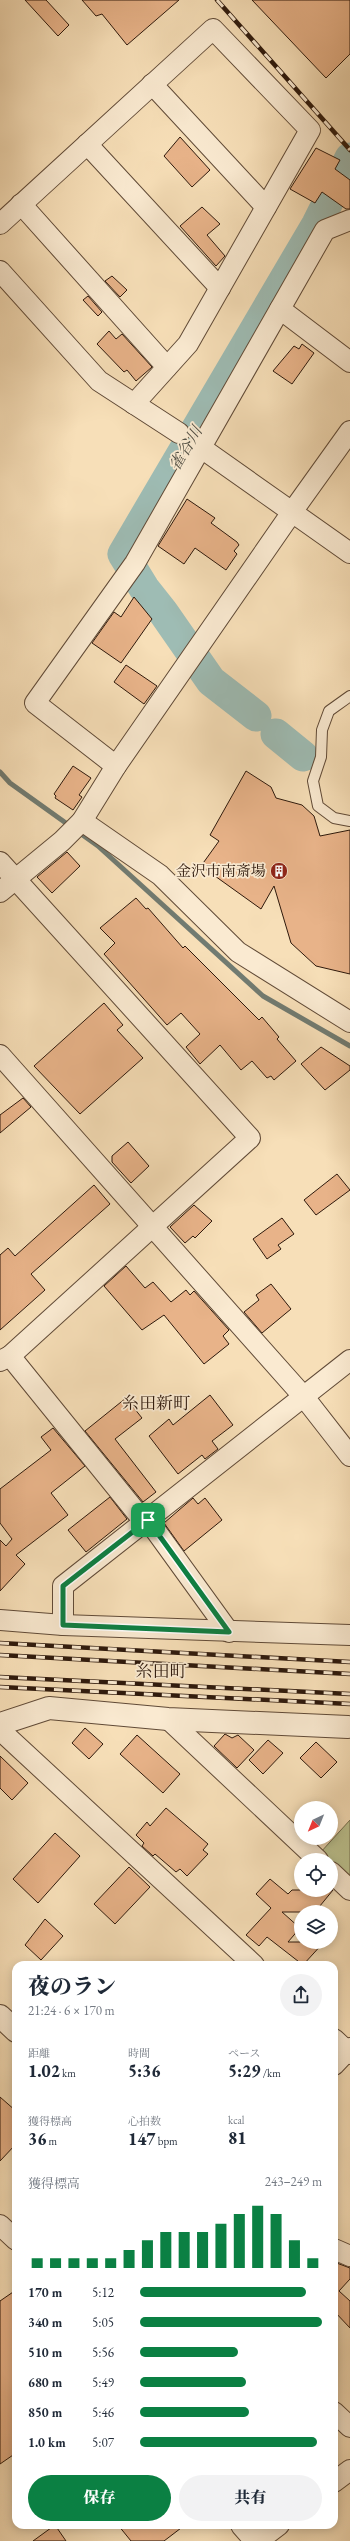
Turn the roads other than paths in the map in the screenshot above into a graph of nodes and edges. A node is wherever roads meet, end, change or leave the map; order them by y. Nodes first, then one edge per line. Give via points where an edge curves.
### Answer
1 (152, 84) junction
2 (87, 144) junction
3 (21, 204) junction
4 (266, 207) junction
5 (350, 220) edge
6 (0, 224) edge
7 (0, 271) edge
8 (220, 288) junction
9 (280, 309) junction
10 (350, 362) edge
11 (167, 367) junction
12 (134, 404) junction
13 (350, 431) edge
14 (179, 433) dead end
15 (200, 448) junction
16 (292, 512) junction
17 (350, 553) edge
18 (350, 696) edge
19 (116, 766) junction
20 (350, 822) edge
21 (79, 824) junction
22 (0, 862) edge
23 (15, 879) junction
24 (0, 892) edge
25 (349, 1021) edge
26 (0, 1055) edge
27 (152, 1226) junction
28 (5, 1359) edge
29 (350, 1360) edge
30 (304, 1397) junction
31 (350, 1456) edge
32 (148, 1520) junction
33 (0, 1620) edge
34 (63, 1625) junction
35 (229, 1632) junction
36 (350, 1635) edge
37 (168, 1719) junction
38 (0, 1724) edge
39 (349, 1728) edge
40 (0, 1730) edge
41 (311, 1853) edge
42 (338, 1879) edge
43 (350, 1890) edge
44 (250, 1961) edge
45 (0, 2016) edge
46 (12, 2027) edge
47 (0, 2225) edge
48 (12, 2236) edge
49 (338, 2251) edge
50 (350, 2256) edge
51 (338, 2416) edge
52 (350, 2427) edge
53 (350, 2470) edge
54 (338, 2479) edge
55 (246, 2529) edge
56 (274, 2529) edge
57 (257, 2541) edge

1 - 2 street
1 - 4 street
1 - 4 street via 213,29 310,130
2 - 3 street
2 - 8 street
3 - 6 street
3 - 11 street
4 - 8 street
5 - 9 street via 325,230
7 - 12 street via 99,381
8 - 11 street via 188,344
9 - 10 street
9 - 15 street
11 - 12 street
12 - 14 street
13 - 16 street
15 - 16 street
15 - 19 street via 130,570 35,703
16 - 17 street
16 - 19 street
18 - 20 lane via 329,711 322,730 321,757 313,781 318,806 334,818
19 - 21 street
21 - 23 street
21 - 25 street via 160,875 238,952
22 - 23 street
23 - 24 street
23 - 27 street via 250,1138
26 - 27 street
27 - 28 street
27 - 30 street
28 - 32 street via 137,1513
29 - 30 street
30 - 31 street
30 - 32 street
32 - 34 street via 63,1586
32 - 35 street
33 - 34 street
34 - 35 street
35 - 36 street
37 - 38 street via 49,1708
37 - 39 street
37 - 41 street
40 - 44 street
42 - 43 street
45 - 46 street
47 - 48 street
49 - 50 street
51 - 52 street
53 - 54 street
55 - 57 street
56 - 57 street

